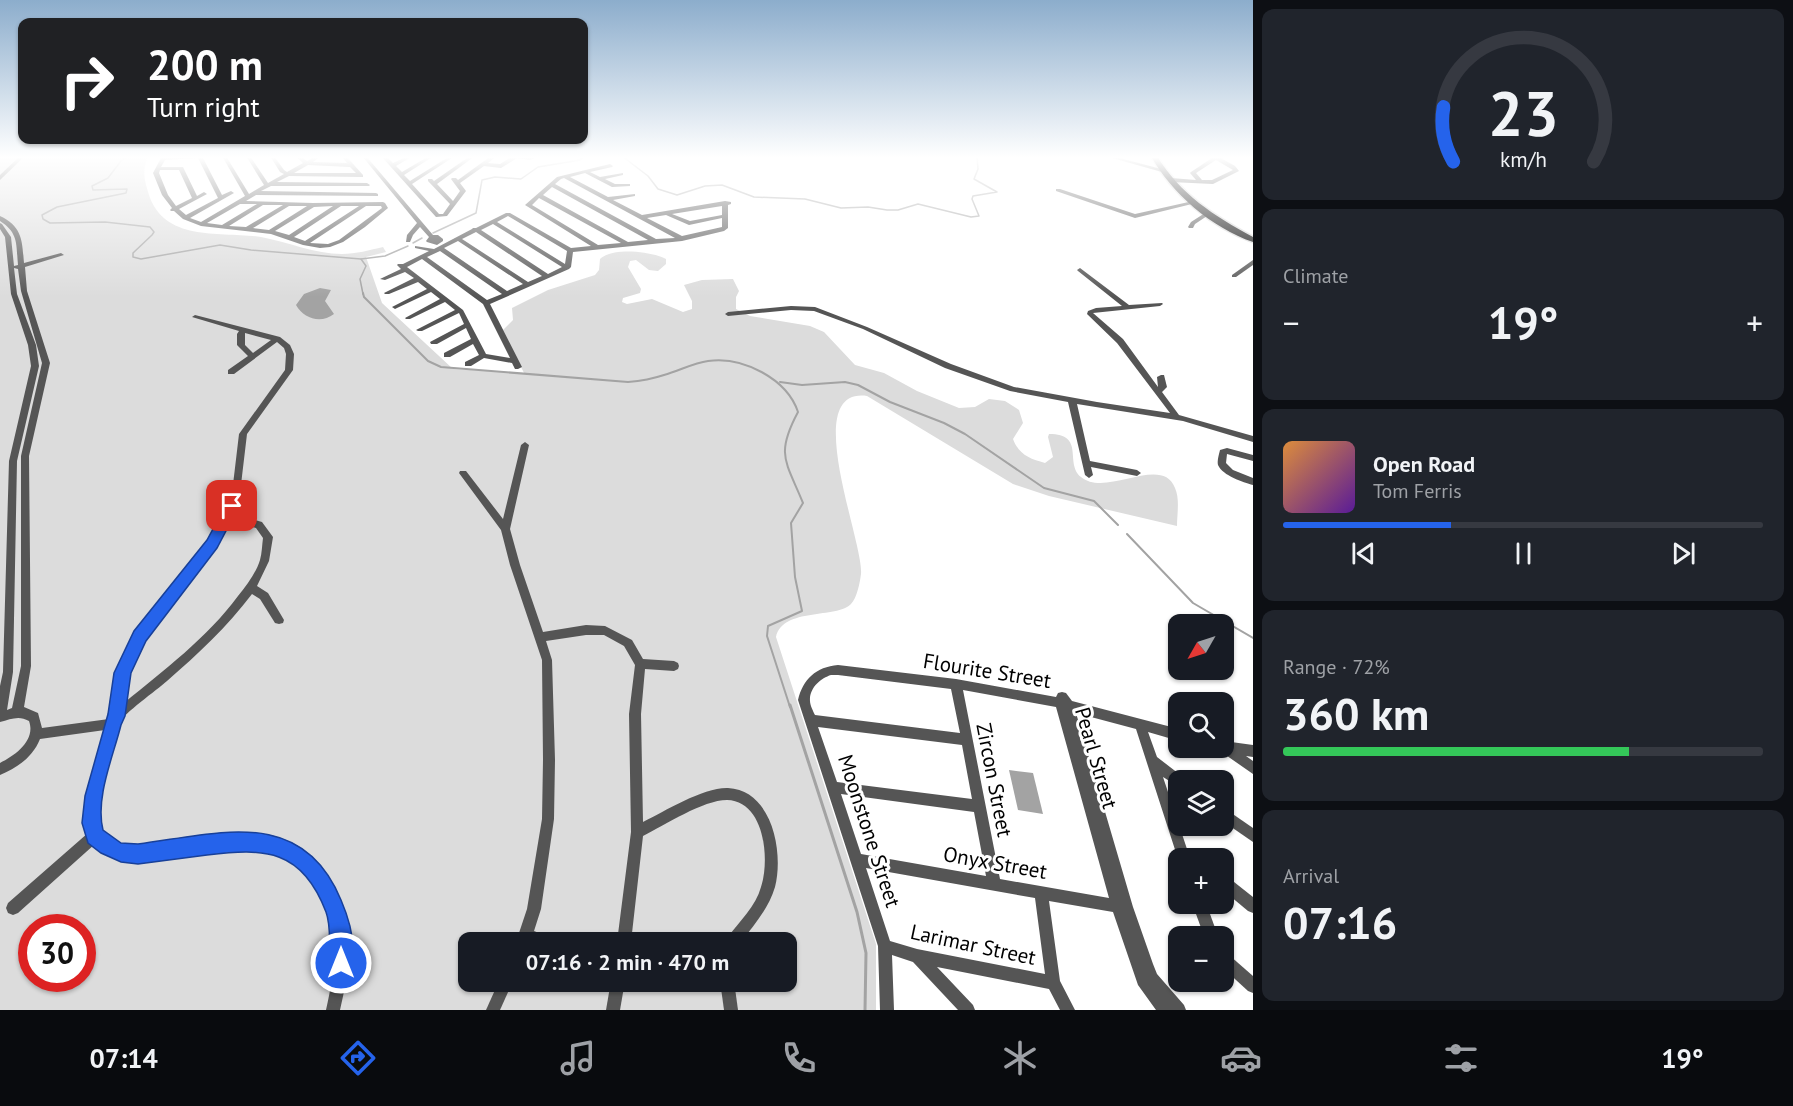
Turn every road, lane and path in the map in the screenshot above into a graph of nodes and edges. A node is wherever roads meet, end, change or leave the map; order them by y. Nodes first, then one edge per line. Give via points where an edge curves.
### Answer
1 (170, 203) edge
2 (186, 203) edge
3 (212, 203) edge
4 (237, 203) edge
5 (252, 203) edge
6 (403, 203) edge
7 (426, 203) edge
8 (531, 203) edge
9 (553, 203) edge
10 (585, 203) edge
11 (615, 203) edge
12 (726, 203) edge
13 (727, 203) edge
14 (1097, 203) edge
15 (1188, 203) edge
16 (1194, 203) edge
17 (262, 204) junction
18 (288, 204) junction
19 (383, 204) joint
20 (453, 204) edge
21 (313, 205) junction
22 (339, 205) junction
23 (363, 205) junction
24 (640, 205) dead end
25 (624, 208) junction
26 (173, 210) junction
27 (668, 214) junction
28 (1207, 214) junction
29 (725, 216) junction
30 (641, 217) junction
31 (0, 218) edge
32 (185, 218) junction
33 (492, 221) junction
34 (420, 223) junction
35 (201, 224) junction
36 (0, 225) edge
37 (1191, 227) dead end
38 (223, 228) junction
39 (247, 229) junction
40 (475, 229) junction
41 (270, 232) junction
42 (289, 238) junction
43 (682, 238) junction
44 (458, 239) junction
45 (1253, 240) edge
46 (408, 241) dead end
47 (656, 242) junction
48 (305, 244) junction
49 (627, 244) junction
50 (417, 247) dead end
51 (440, 247) junction
52 (597, 247) junction
53 (570, 250) junction
54 (61, 255) dead end
55 (423, 257) junction
56 (1253, 262) edge
57 (21, 266) junction
58 (402, 267) junction
59 (11, 268) junction
60 (567, 268) junction
61 (1080, 270) dead end
62 (547, 276) junction
63 (1234, 276) dead end
64 (383, 279) dead end
65 (418, 279) junction
66 (528, 285) junction
67 (432, 289) junction
68 (387, 293) dead end
69 (507, 294) junction
70 (445, 299) junction
71 (486, 303) junction
72 (1160, 304) dead end
73 (395, 307) dead end
74 (1129, 308) junction
75 (460, 310) junction
76 (729, 314) dead end
77 (195, 317) dead end
78 (408, 318) dead end
79 (468, 324) junction
80 (244, 329) junction
81 (420, 330) dead end
82 (277, 339) junction
83 (475, 340) junction
84 (434, 342) dead end
85 (447, 355) dead end
86 (483, 356) junction
87 (252, 357) junction
88 (46, 363) junction
89 (468, 364) dead end
90 (35, 366) junction
91 (231, 372) dead end
92 (1161, 377) dead end
93 (1158, 392) junction
94 (1072, 401) junction
95 (1176, 416) junction
96 (1253, 439) edge
97 (525, 445) dead end
98 (1253, 458) edge
99 (1086, 463) junction
100 (463, 473) dead end
101 (1137, 473) dead end
102 (1089, 475) dead end
103 (1253, 482) edge
104 (228, 516) junction
105 (26, 522) junction
106 (11, 526) junction
107 (506, 529) junction
108 (251, 588) junction
109 (279, 620) dead end
110 (540, 637) junction
111 (640, 664) junction
112 (674, 666) dead end
113 (821, 673) joint
114 (956, 684) junction
115 (1064, 704) junction
116 (17, 712) junction
117 (0, 717) edge
118 (114, 720) junction
119 (810, 720) junction
120 (1140, 725) junction
121 (1168, 732) edge
122 (36, 734) junction
123 (967, 740) junction
124 (1234, 748) edge
125 (1253, 751) edge
126 (1234, 754) edge
127 (1152, 760) junction
128 (1253, 768) edge
129 (0, 769) edge
130 (1168, 772) edge
131 (832, 787) junction
132 (979, 806) junction
133 (1234, 822) edge
134 (637, 832) junction
135 (95, 836) junction
136 (1253, 836) edge
137 (1183, 848) edge
138 (857, 860) junction
139 (994, 884) junction
140 (1234, 891) edge
141 (1041, 892) junction
142 (1253, 906) edge
143 (1122, 907) junction
144 (13, 908) dead end
145 (527, 932) edge
146 (625, 932) edge
147 (740, 932) edge
148 (885, 946) junction
149 (917, 956) junction
150 (1234, 969) edge
151 (1053, 983) junction
152 (1253, 986) edge
153 (501, 992) edge
154 (616, 992) edge
155 (729, 992) edge
156 (333, 1010) edge
157 (493, 1010) edge
158 (613, 1010) edge
159 (731, 1010) edge
160 (886, 1010) edge
161 (968, 1010) edge
162 (1068, 1010) edge
163 (1166, 1010) edge
164 (1179, 1010) edge

1 - 26 street
2 - 26 street
3 - 32 street
4 - 35 street
5 - 17 street
6 - 34 street
7 - 20 street via 441,217
8 - 52 street via 528,206
9 - 49 street
10 - 47 street
11 - 25 street
12 - 27 street
13 - 29 street
14 - 15 street via 1136,216
16 - 28 main road
17 - 18 street
17 - 38 street
18 - 21 street
18 - 39 street
19 - 23 street
19 - 48 street via 383,210 335,244
21 - 22 street
21 - 41 street
22 - 23 street
22 - 42 street
23 - 48 street
24 - 25 street
25 - 30 street
26 - 32 street
27 - 29 street via 689,223
27 - 30 street
28 - 37 street
28 - 45 main road
29 - 43 street via 723,229
30 - 43 street
31 - 57 street via 18,236
32 - 35 street
33 - 40 street
33 - 53 street via 509,214
33 - 60 street
34 - 46 street
34 - 51 street via 432,237 442,239
35 - 38 street
36 - 59 street via 8,237
38 - 39 street
39 - 41 street
40 - 44 street
40 - 62 street
41 - 42 street
42 - 48 street
43 - 47 street
44 - 51 street
44 - 66 street
47 - 49 street
49 - 52 street
50 - 51 street
51 - 55 street
51 - 69 street
52 - 53 street
53 - 60 street
54 - 57 street
55 - 58 street
55 - 71 street
56 - 63 street
57 - 59 street
57 - 88 street via 24,291
58 - 64 street
58 - 65 street
59 - 90 street via 14,294
60 - 62 street
61 - 74 street
62 - 66 street
65 - 67 street
65 - 68 street
66 - 69 street
67 - 70 street
67 - 73 street
69 - 71 street
70 - 75 street
70 - 78 street
71 - 86 street via 517,364
72 - 74 street
74 - 93 street via 1096,310 1090,314 1120,341
75 - 79 street
75 - 81 street
76 - 94 street via 815,309 965,373 1013,389
77 - 80 street
79 - 83 street
79 - 84 street
80 - 82 street
80 - 87 street via 240,345
82 - 87 street
82 - 104 street via 290,354 289,370 243,434 236,493
83 - 85 street
83 - 86 street
86 - 89 street
87 - 91 street
88 - 90 street
88 - 105 street via 25,456
90 - 106 street via 13,461
92 - 93 street via 1163,387
93 - 95 street
94 - 95 street
94 - 99 street
95 - 96 street
97 - 107 street
98 - 103 street via 1227,450 1223,452 1222,464
99 - 101 street
99 - 102 street
100 - 107 street
104 - 108 street via 259,525 268,537 265,562
104 - 118 street via 212,544 140,636 123,673
105 - 106 street
105 - 116 street via 27,666
106 - 117 street via 8,672
107 - 110 street
108 - 109 street via 264,596
108 - 118 street via 205,642
110 - 111 street via 605,631 628,643
110 - 145 street via 549,678 548,819
111 - 112 street
111 - 134 street via 635,714
113 - 114 street, Flourite Street via 838,670
113 - 119 street, Moonstone Street via 805,693
114 - 115 street, Flourite Street
114 - 123 street, Zircon Street
115 - 120 street, Flourite Street
115 - 143 street, Pearl Street
116 - 117 street
116 - 122 street via 34,717
118 - 122 street
118 - 135 street via 94,796
119 - 123 street
119 - 131 street, Moonstone Street
120 - 121 street, Flourite Street
120 - 127 street
122 - 129 street via 25,753
123 - 132 street, Zircon Street
124 - 125 street
126 - 128 street
127 - 130 street
127 - 137 street
131 - 132 street
131 - 138 street, Moonstone Street
132 - 139 street, Zircon Street
133 - 136 street
134 - 146 street
134 - 147 street via 706,799 726,794 745,796 755,805 764,824 771,872 762,899
135 - 144 street
135 - 156 street via 108,847 138,854 242,841 260,841 295,854 322,882 338,916 341,963
138 - 139 street, Onyx Street
138 - 148 street, Moonstone Street
139 - 141 street, Onyx Street
140 - 142 street
141 - 143 street, Onyx Street
141 - 151 street
143 - 163 street, Pearl Street via 1143,981
143 - 164 street, Pearl Street via 1152,979
148 - 149 street, Larimar Street
148 - 160 street, Moonstone Street
149 - 151 street, Larimar Street
149 - 161 street
150 - 152 street
151 - 162 street
153 - 157 street
154 - 158 street
155 - 159 street

